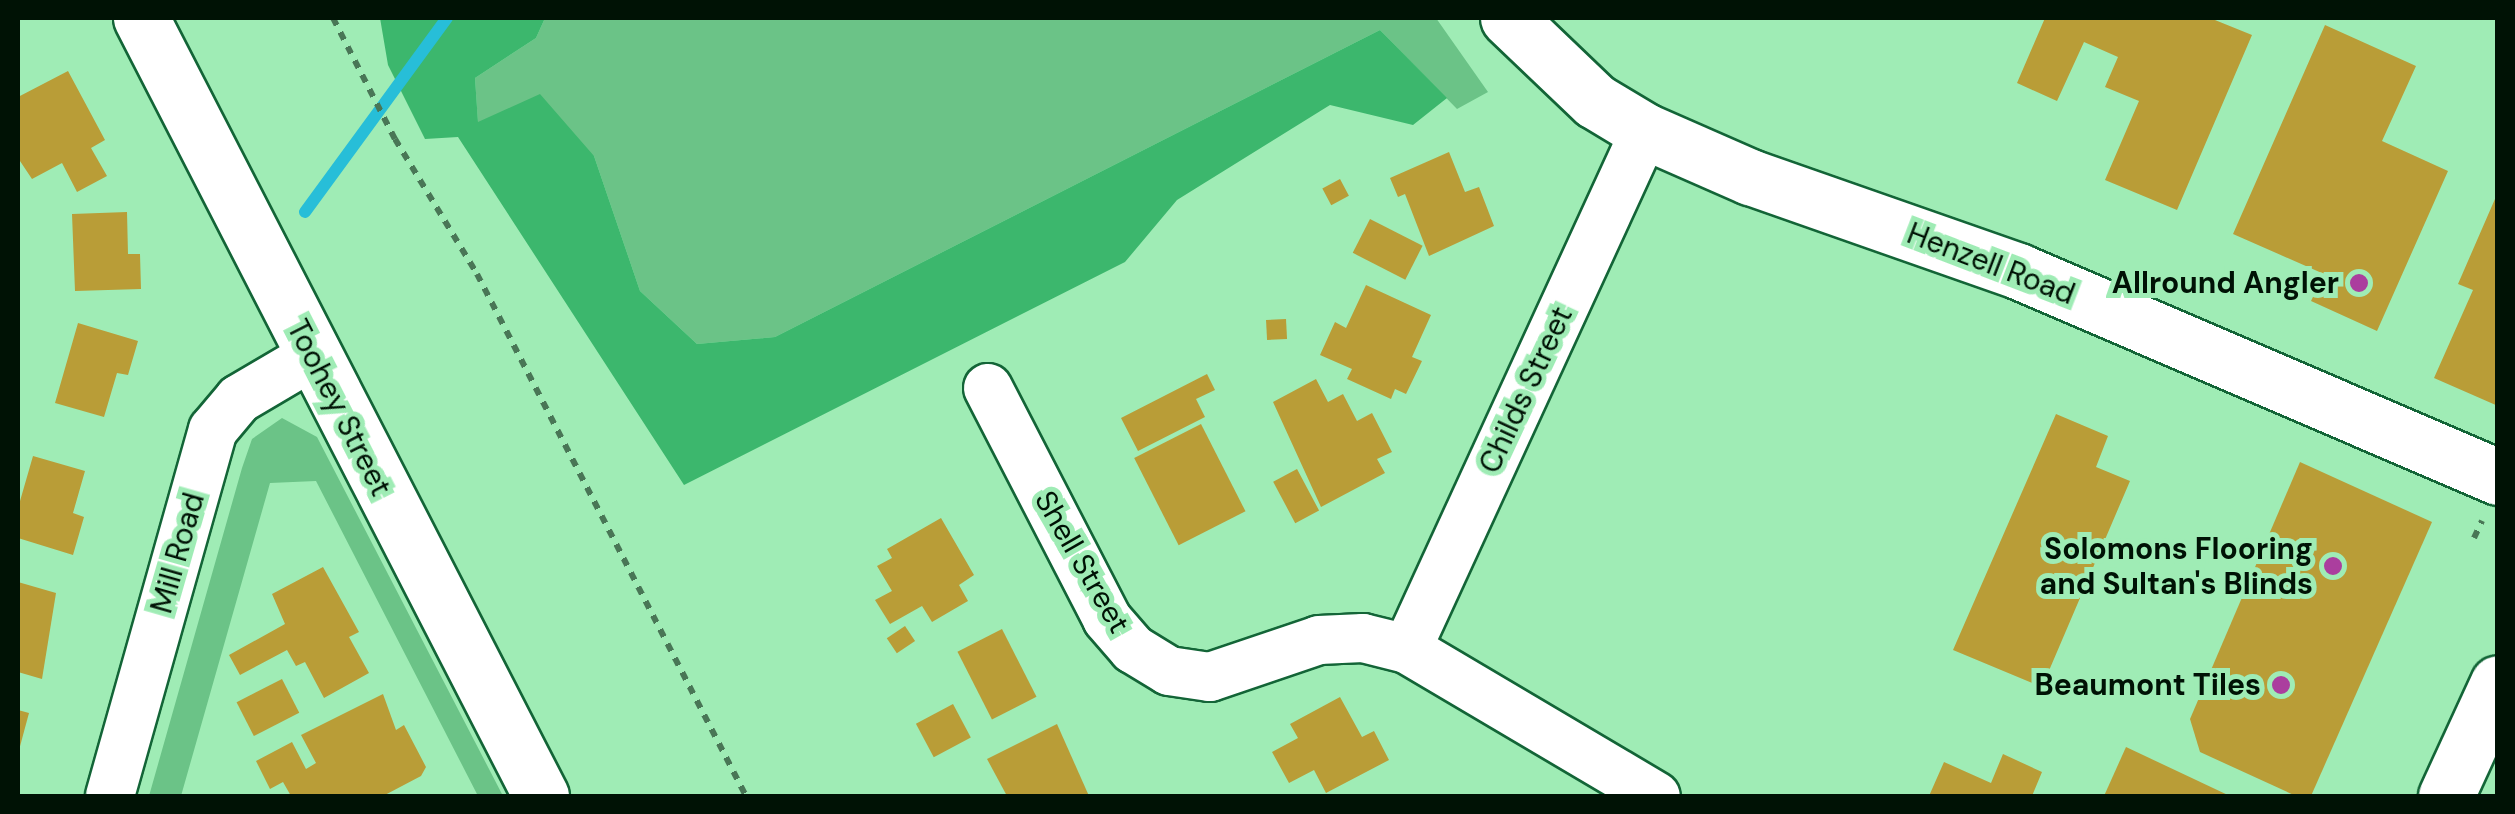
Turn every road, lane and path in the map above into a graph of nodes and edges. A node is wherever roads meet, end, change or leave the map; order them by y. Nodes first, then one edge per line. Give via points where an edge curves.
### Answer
1 (141, 18) edge
2 (333, 18) edge
3 (1508, 18) edge
4 (1645, 131) junction
5 (312, 356) junction
6 (988, 388) dead end
7 (2498, 477) edge
8 (1407, 648) junction
9 (2498, 683) edge
10 (110, 796) edge
11 (541, 796) edge
12 (746, 796) edge
13 (1656, 796) edge
14 (2446, 796) edge

1 - 5 main road, Toohey Street
2 - 12 path via 395,139 477,274
3 - 4 main road, Henzell Road via 1595,101
4 - 7 main road, Henzell Road via 1750,177 2018,270
4 - 8 street, Childs Street
5 - 10 street, Mill Road via 239,399 213,430
5 - 11 main road, Toohey Street
6 - 8 street, Shell Street via 1107,619 1132,650 1169,671 1210,676 1319,640 1364,638
8 - 13 street, Shell Street
9 - 14 main road

